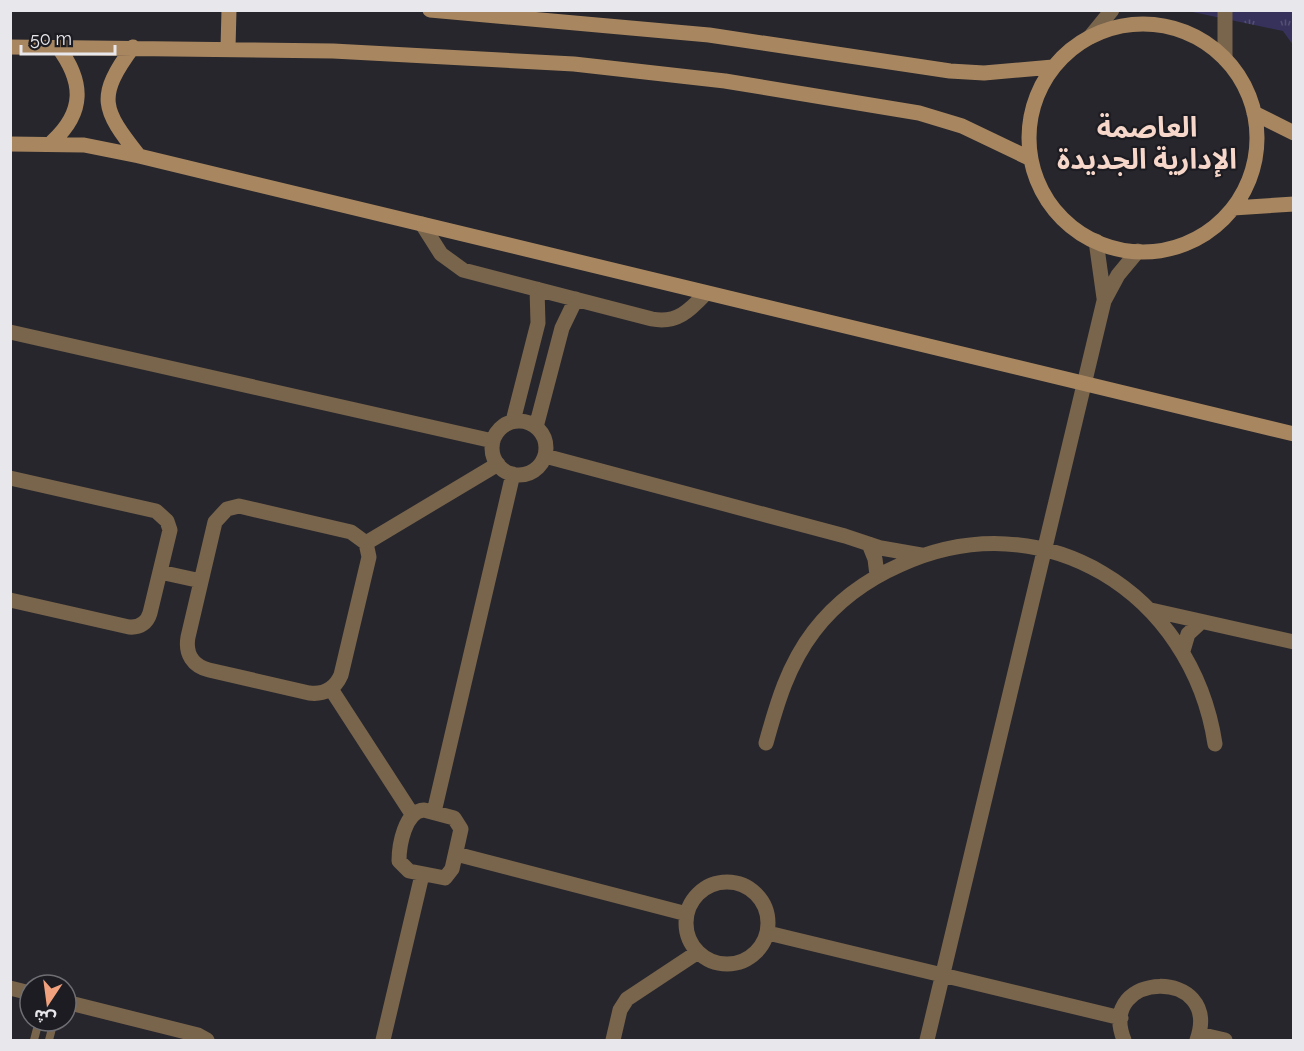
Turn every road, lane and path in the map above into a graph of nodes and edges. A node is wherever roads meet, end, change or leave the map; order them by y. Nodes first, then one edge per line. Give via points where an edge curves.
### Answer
1 (229, 10) edge
2 (430, 10) edge
3 (1112, 10) edge
4 (1225, 10) edge
5 (1090, 37) junction
6 (10, 47) edge
7 (58, 47) junction
8 (133, 47) junction
9 (228, 48) junction
10 (1225, 59) junction
11 (1053, 67) junction
12 (1254, 113) junction
13 (1293, 133) edge
14 (52, 142) junction
15 (10, 144) edge
16 (139, 156) junction
17 (1031, 159) junction
18 (1293, 204) edge
19 (1233, 208) junction
20 (422, 224) junction
21 (1096, 241) junction
22 (1138, 251) junction
23 (537, 290) junction
24 (706, 293) junction
25 (576, 299) junction
26 (1104, 301) junction
27 (536, 330) junction
28 (10, 332) edge
29 (560, 336) junction
30 (1083, 383) junction
31 (513, 421) junction
32 (537, 427) junction
33 (1293, 434) edge
34 (493, 441) junction
35 (544, 456) junction
36 (498, 464) junction
37 (513, 474) junction
38 (10, 478) edge
39 (366, 543) junction
40 (868, 544) junction
41 (1044, 549) junction
42 (921, 555) junction
43 (160, 572) junction
44 (877, 575) junction
45 (201, 581) junction
46 (10, 600) edge
47 (1151, 610) junction
48 (1200, 622) junction
49 (1293, 642) edge
50 (1183, 651) junction
51 (331, 689) junction
52 (766, 743) dead end
53 (1215, 744) dead end
54 (434, 812) junction
55 (412, 814) junction
56 (456, 854) junction
57 (422, 875) junction
58 (687, 914) junction
59 (768, 933) junction
60 (698, 952) junction
61 (943, 975) junction
62 (78, 1005) edge
63 (1121, 1018) junction
64 (1198, 1037) edge
65 (207, 1041) edge
66 (383, 1041) edge
67 (613, 1041) edge
68 (927, 1041) edge
69 (1124, 1041) edge
70 (1225, 1041) edge

1 - 9 main road
2 - 11 main road via 709,35 950,71 984,73
3 - 5 street
4 - 10 street
5 - 10 main road via 1121,26 1153,24 1192,36
5 - 11 main road
6 - 7 main road
7 - 8 main road
7 - 14 main road via 76,80 77,102 69,123
8 - 9 main road
8 - 16 main road via 114,74 108,104 114,123
9 - 17 main road via 574,64 725,81 919,112 962,126
10 - 12 main road via 1244,84
11 - 17 main road via 1032,111
12 - 13 main road
12 - 19 main road via 1257,142 1252,170
14 - 15 main road
14 - 16 main road
16 - 20 main road
17 - 21 main road via 1049,202 1070,225
18 - 19 main road
19 - 22 main road via 1198,237 1169,248
20 - 23 street via 441,254 457,267
20 - 24 main road
21 - 22 main road
21 - 26 street
22 - 26 street via 1118,275
23 - 25 street
23 - 27 street via 540,310
24 - 25 street via 685,314 666,321
24 - 30 main road
25 - 29 street
26 - 30 street
27 - 29 street via 547,338
27 - 31 street
28 - 34 street
29 - 32 street
30 - 33 main road
30 - 41 street
31 - 32 street
31 - 34 street via 498,430
32 - 35 street via 544,438
34 - 36 street
35 - 37 street via 532,471
35 - 40 street
36 - 37 street
36 - 39 street
37 - 54 street
38 - 43 street via 161,513 170,530
39 - 45 street via 351,532 233,507 222,512 215,522
39 - 51 street via 369,557 343,670
40 - 42 street
40 - 44 street via 876,559
41 - 42 street via 990,543
41 - 47 street via 1108,577
41 - 61 street
42 - 44 street
43 - 45 street
43 - 46 street via 149,617 137,627
44 - 52 street via 844,599 803,647 784,684
45 - 51 street via 187,644 189,656 197,665 309,693
47 - 48 street
47 - 50 street
48 - 49 street
48 - 50 street via 1188,634
50 - 53 street via 1207,702
51 - 55 street
54 - 55 street via 420,810
54 - 56 street via 454,818 460,825
55 - 57 street via 399,861 405,870
56 - 57 street via 445,878
56 - 58 street
57 - 66 street
58 - 59 street via 693,900 705,889 719,883 735,883 750,889 762,901 768,916
58 - 60 street via 687,931
59 - 60 street via 756,953 735,964 719,964
59 - 61 street
60 - 67 street via 627,999 620,1010
61 - 63 street
61 - 68 street
62 - 65 street via 198,1035
63 - 64 street via 1127,1002 1139,991 1155,985 1169,986 1193,1001 1200,1017
63 - 69 street
64 - 70 street

